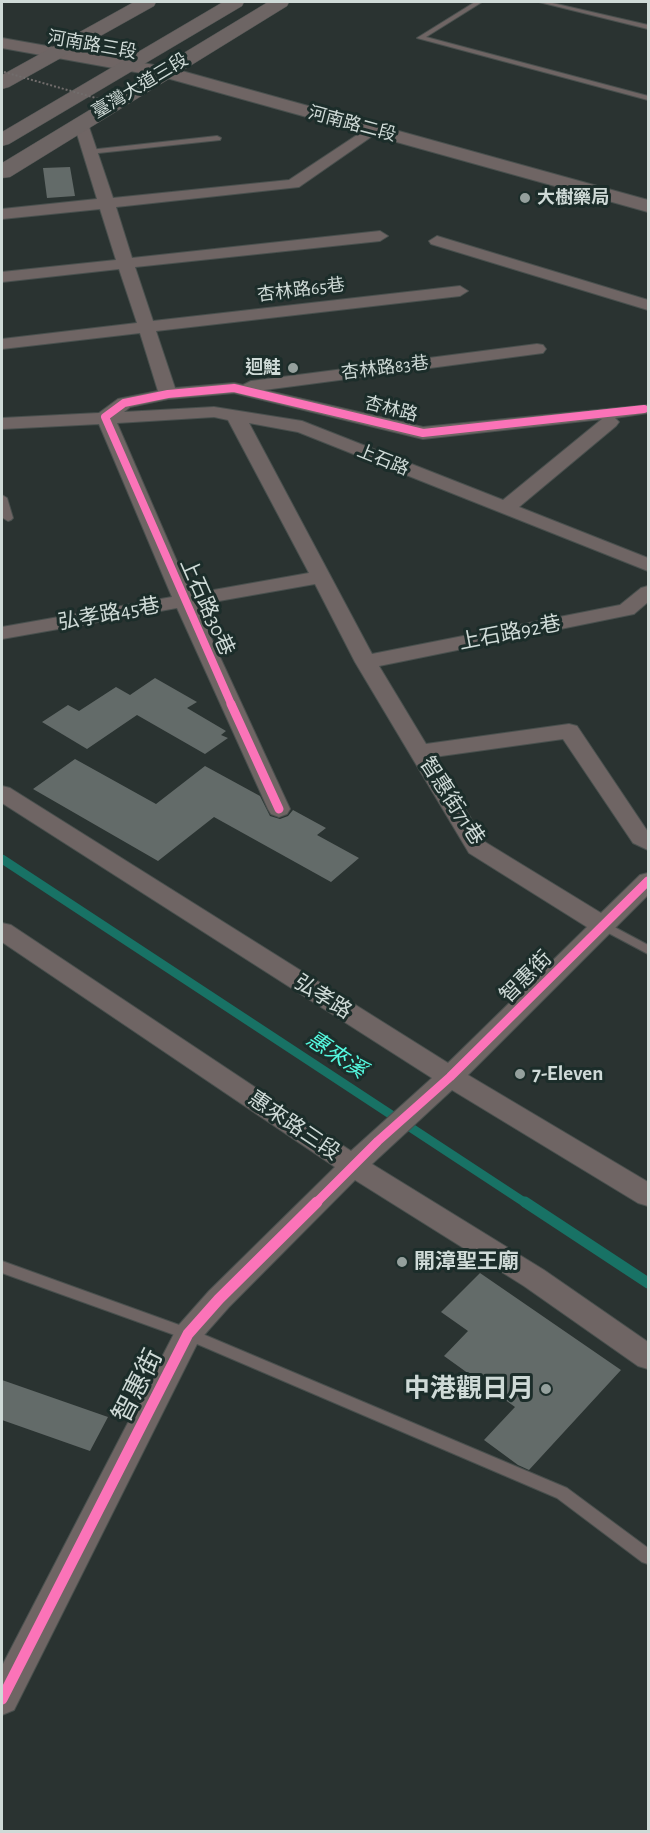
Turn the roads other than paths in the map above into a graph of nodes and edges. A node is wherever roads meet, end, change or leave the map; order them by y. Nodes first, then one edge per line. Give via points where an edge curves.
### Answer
1 (147, 2) edge
2 (235, 2) edge
3 (279, 2) edge
4 (480, 2) edge
5 (542, 2) edge
6 (648, 27) edge
7 (2, 29) edge
8 (73, 42) junction
9 (2, 44) edge
10 (121, 53) junction
11 (54, 54) junction
12 (144, 54) junction
13 (96, 61) junction
14 (174, 67) junction
15 (3, 78) edge
16 (68, 78) dead end
17 (648, 98) edge
18 (80, 121) junction
19 (374, 130) junction
20 (217, 138) dead end
21 (2, 140) edge
22 (89, 152) junction
23 (2, 172) edge
24 (648, 189) edge
25 (106, 202) junction
26 (648, 206) edge
27 (2, 214) edge
28 (380, 236) dead end
29 (437, 241) dead end
30 (124, 262) junction
31 (2, 277) edge
32 (459, 291) dead end
33 (648, 305) edge
34 (147, 328) junction
35 (2, 344) edge
36 (537, 349) dead end
37 (234, 388) junction
38 (168, 394) junction
39 (644, 409) dead end
40 (236, 415) junction
41 (105, 417) junction
42 (610, 422) dead end
43 (2, 424) edge
44 (2, 498) edge
45 (506, 508) junction
46 (8, 518) dead end
47 (648, 565) edge
48 (322, 577) junction
49 (648, 592) edge
50 (184, 601) junction
51 (2, 633) edge
52 (366, 662) junction
53 (421, 752) junction
54 (2, 793) edge
55 (279, 809) dead end
56 (648, 842) edge
57 (648, 881) edge
58 (603, 925) junction
59 (5, 939) edge
60 (648, 950) edge
61 (450, 1077) junction
62 (354, 1166) junction
63 (648, 1195) edge
64 (2, 1267) edge
65 (188, 1334) junction
66 (648, 1357) edge
67 (648, 1557) edge
68 (2, 1699) edge

1 - 8 main road
2 - 12 main road, 臺灣大道三段
3 - 14 main road, 臺灣大道三段
4 - 17 lane via 420,38
5 - 6 lane
7 - 8 street, 河南路三段
8 - 10 street, 河南路三段
8 - 11 main road
9 - 11 street, 河南路三段
10 - 12 main road, 臺灣大道三段
10 - 13 main road, 臺灣大道三段
10 - 14 street, 河南路二段
10 - 21 main road, 臺灣大道三段
11 - 13 street
11 - 15 main road
12 - 14 street, 河南路三段
13 - 16 main road, 臺灣大道三段
14 - 18 main road, 臺灣大道三段
14 - 19 street, 河南路二段
14 - 24 street, 河南路二段
18 - 22 street
18 - 23 main road, 臺灣大道三段
19 - 25 street via 293,184
19 - 26 street, 河南路二段
20 - 22 lane
22 - 25 street
25 - 27 street
25 - 30 street
28 - 30 street
29 - 33 street
30 - 31 street
30 - 34 street
32 - 34 street, 杏林路65巷
34 - 35 street, 杏林路65巷
34 - 38 street
36 - 37 street, 杏林路83巷
37 - 38 street, 杏林路
37 - 39 street, 杏林路 via 423,434
38 - 41 street, 上石路 via 124,403
40 - 41 street, 上石路 via 214,412
40 - 45 street, 上石路 via 302,427
40 - 48 street, 智惠街71巷
41 - 43 street, 上石路
41 - 50 street, 上石路30巷
42 - 45 street
44 - 46 lane
45 - 47 street, 上石路
48 - 50 street, 弘孝路45巷
48 - 52 street, 智惠街71巷
49 - 52 street, 上石路92巷 via 627,609
50 - 51 street, 弘孝路45巷
50 - 55 street, 上石路30巷
52 - 53 street, 智惠街71巷
53 - 56 street via 569,731 641,838
53 - 58 street, 智惠街71巷 via 477,847
54 - 61 street, 弘孝路
57 - 58 street, 智惠街
58 - 60 lane
58 - 61 street, 智惠街
59 - 62 street, 惠來路三段
61 - 62 street, 智惠街
61 - 63 street, 弘孝路
62 - 65 street, 智惠街
62 - 66 street, 惠來路三段 via 534,1278
64 - 65 lane
65 - 67 lane via 562,1493
65 - 68 street, 智惠街

